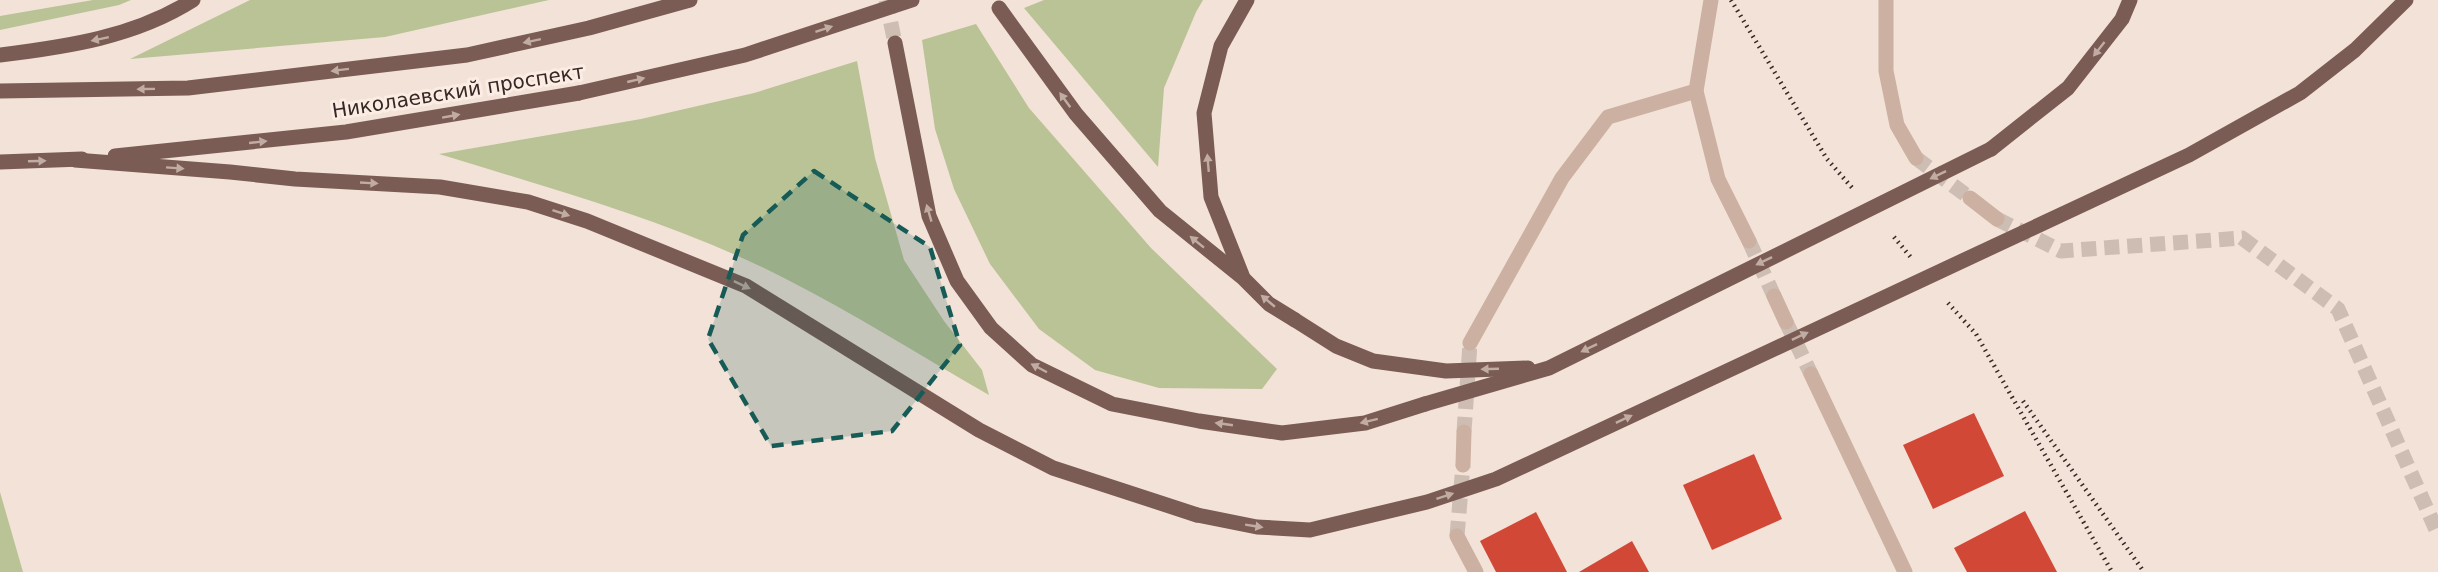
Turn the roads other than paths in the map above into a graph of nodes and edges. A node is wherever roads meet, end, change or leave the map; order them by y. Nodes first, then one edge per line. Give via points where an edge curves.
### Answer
1 (193, 0) edge
2 (690, 0) edge
3 (912, 0) edge
4 (1247, 0) edge
5 (1711, 0) edge
6 (1886, 0) edge
7 (2130, 0) edge
8 (2406, 0) edge
9 (999, 8) dead end
10 (895, 43) tunnel mouth
11 (0, 55) edge
12 (0, 91) edge
13 (1696, 91) junction
14 (1916, 158) tunnel mouth
15 (75, 160) junction
16 (0, 162) edge
17 (1970, 198) tunnel mouth
18 (1997, 219) tunnel mouth
19 (1749, 241) tunnel mouth
20 (1243, 278) junction
21 (1774, 296) tunnel mouth
22 (1786, 322) tunnel mouth
23 (1470, 343) tunnel mouth
24 (1549, 368) junction
25 (1811, 374) tunnel mouth
26 (1464, 432) tunnel mouth
27 (1462, 465) tunnel mouth
28 (1457, 536) tunnel mouth
29 (1476, 572) edge
30 (1905, 572) edge

1 -> 11 main road via 112,36
2 -> 12 main road, Николаевский проспект via 467,55 199,86
15 -> 3 main road, Николаевский проспект, bridge via 346,132 579,93 745,55
20 -> 4 main road via 1211,197 1204,113 1221,46
5 - 13 lane
6 - 14 lane via 1886,71 1897,124
7 -> 24 main road, bridge via 2122,19 2068,88 1991,149
15 -> 8 main road, bridge via 295,180 441,187 528,202 587,221 746,286 980,430 1053,468 1197,515 1257,527 1310,530 1427,502 1496,479 2189,155 2300,93 2355,50
20 -> 9 main road via 1160,211 1076,114
24 -> 10 main road, bridge via 1365,423 1282,433 1112,404 1032,365 991,328 957,281 929,216
13 - 19 lane via 1718,179
13 - 23 lane via 1608,117 1562,178
16 -> 15 main road, Николаевский проспект
17 - 18 lane
24 -> 20 main road, bridge via 1446,370 1373,361 1335,346 1269,304
21 - 22 lane
25 - 30 lane
26 - 27 lane
28 - 29 lane

